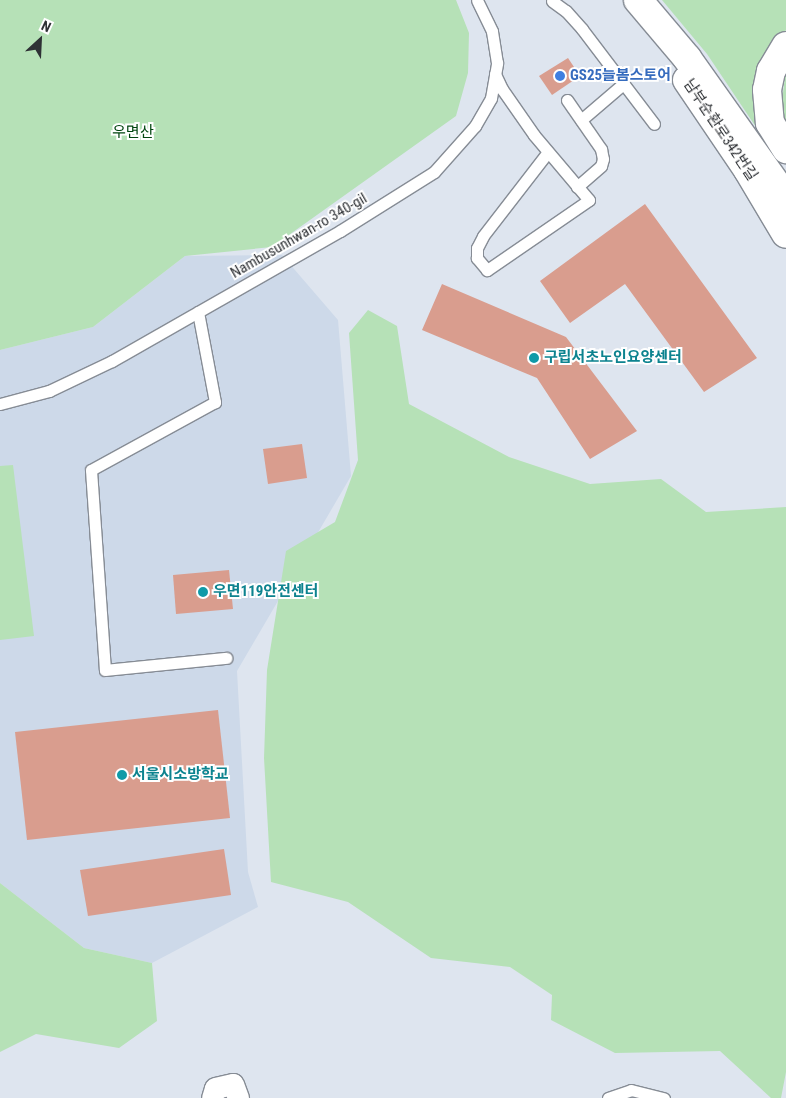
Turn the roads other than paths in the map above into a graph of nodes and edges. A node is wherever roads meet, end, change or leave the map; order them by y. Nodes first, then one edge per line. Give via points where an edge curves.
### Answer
1 (477, 0) edge
2 (638, 0) edge
3 (552, 1) edge
4 (786, 46) edge
5 (495, 74) junction
6 (623, 84) junction
7 (567, 100) dead end
8 (581, 120) junction
9 (654, 124) dead end
10 (786, 149) edge
11 (548, 152) junction
12 (577, 187) junction
13 (786, 198) edge
14 (786, 234) edge
15 (198, 312) junction
16 (0, 404) edge
17 (226, 658) dead end
18 (212, 1098) edge
19 (238, 1098) edge
20 (608, 1098) edge
21 (664, 1098) edge

1 - 5 lane, Nambusunhwan-ro 340-gil via 492,31 497,64
2 - 13 main road via 687,58
2 - 14 main road, 남부순환로342번길 via 678,68 748,170
3 - 6 lane via 582,29
4 - 10 main road via 771,72 767,100 770,123
5 - 11 lane via 517,112
5 - 15 lane, Nambusunhwan-ro 340-gil via 490,98 475,126 434,172 340,231
6 - 8 lane
6 - 9 lane
7 - 8 lane
8 - 12 lane via 601,149 603,159 601,166
11 - 12 lane
11 - 12 lane via 483,236 477,248 481,265 487,270 589,200
15 - 16 lane, Nambusunhwan-ro 340-gil via 112,361 49,391
15 - 17 lane via 215,402 91,470 105,670
18 - 19 street via 215,1088 233,1084
20 - 21 lane via 630,1090

